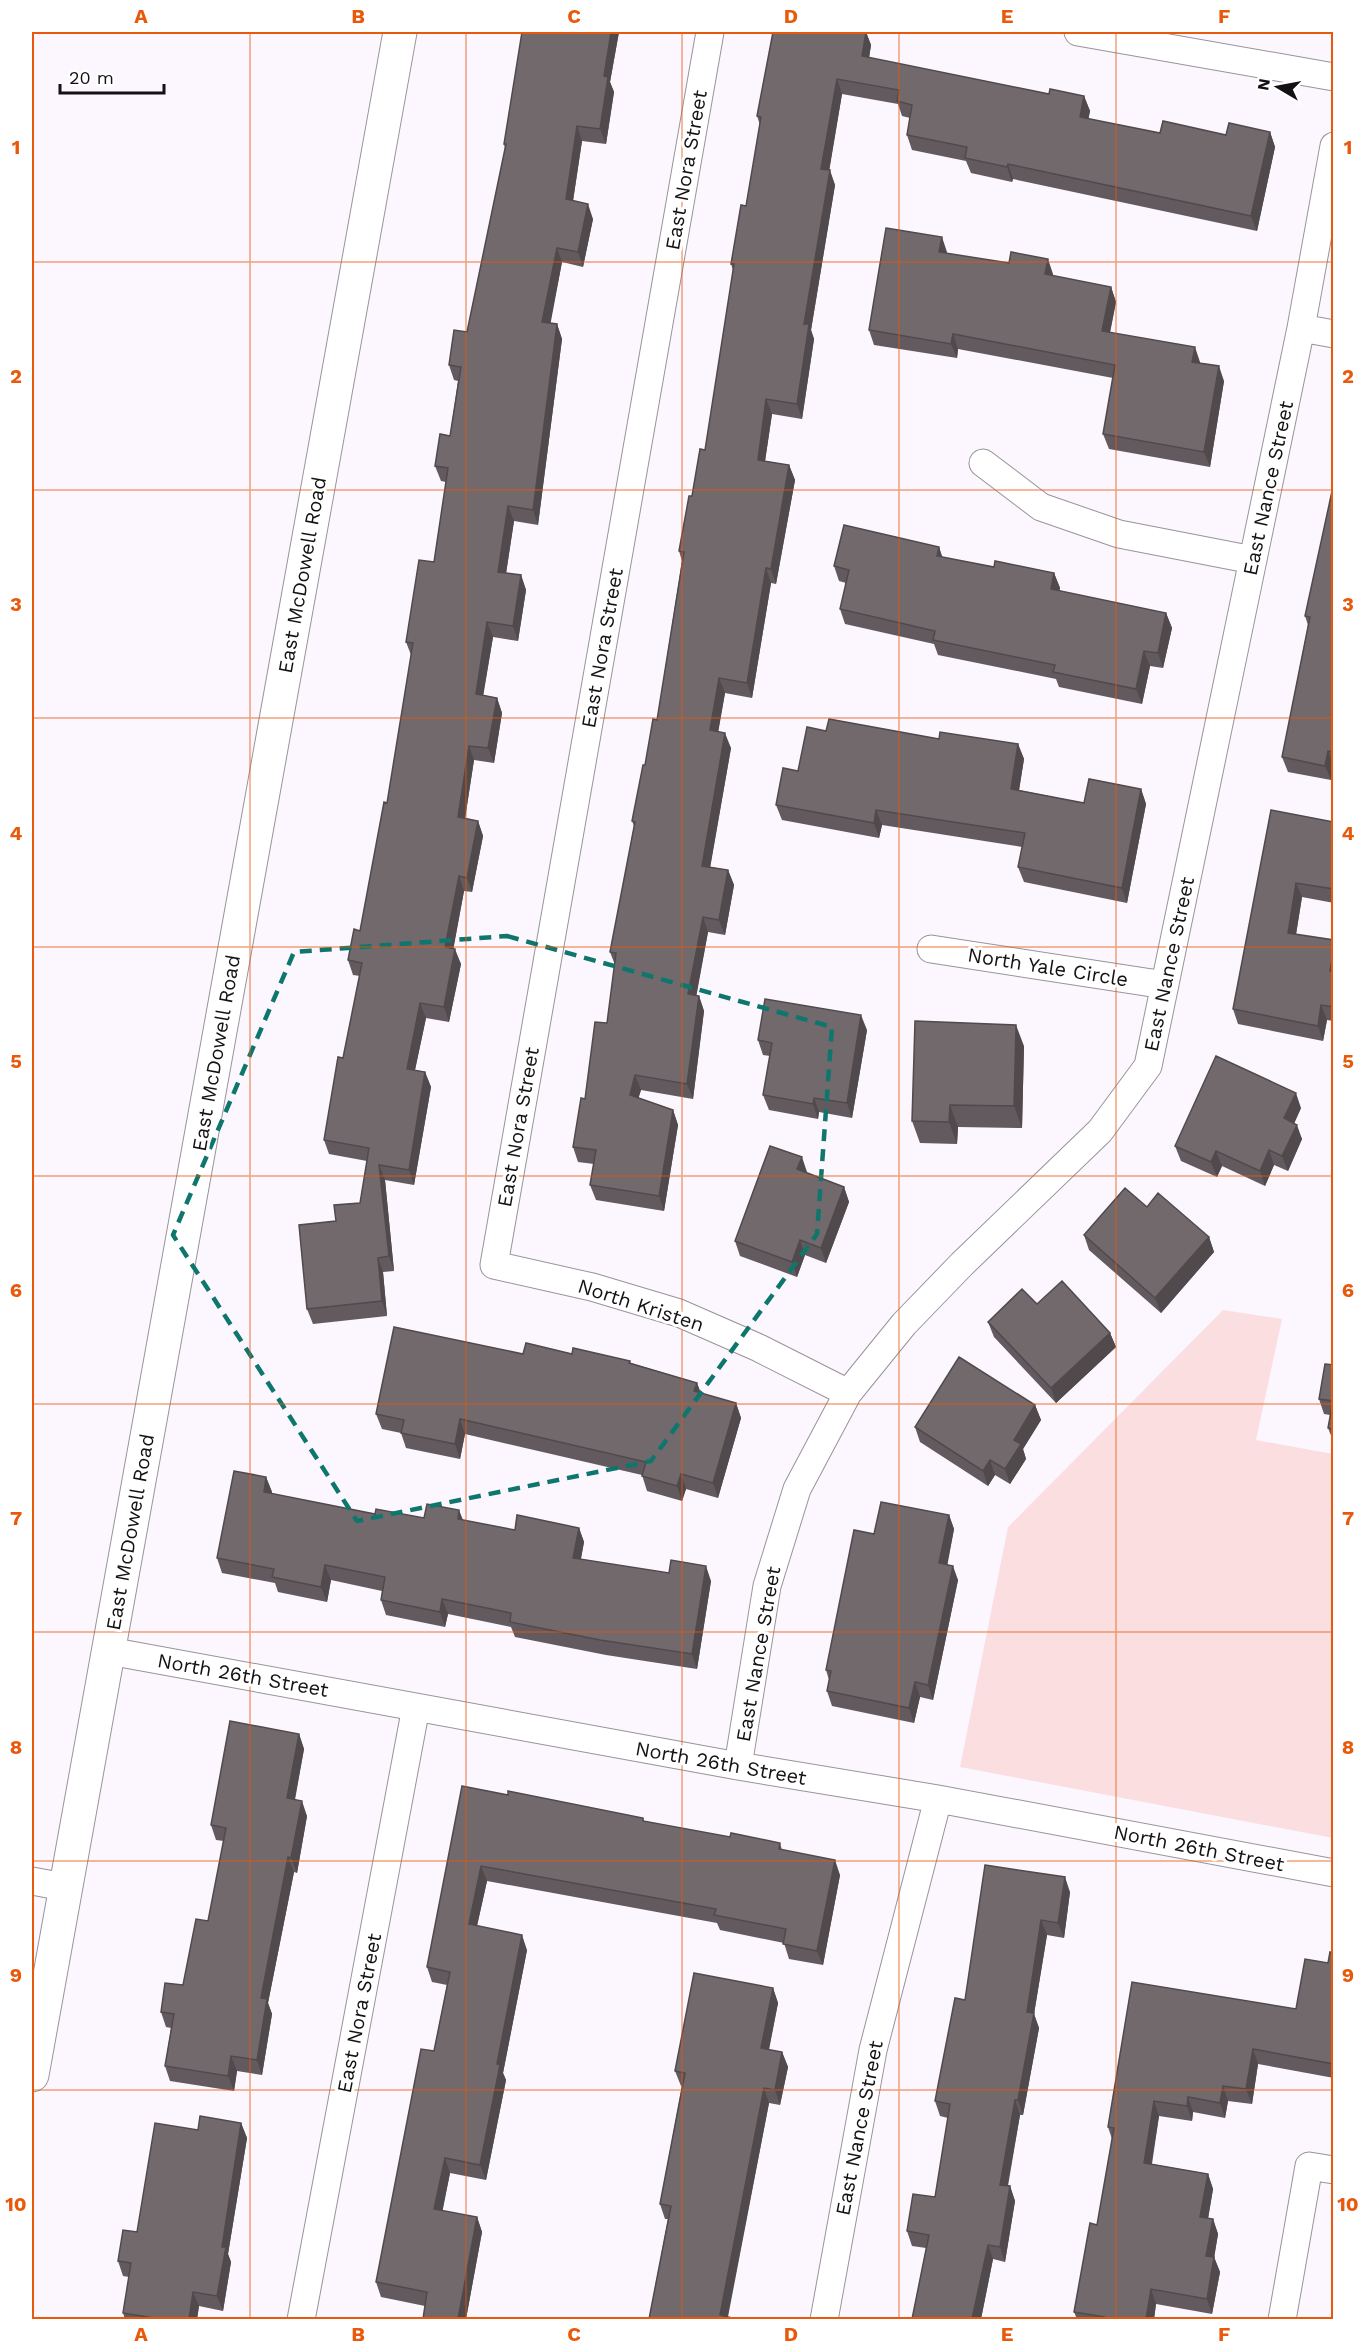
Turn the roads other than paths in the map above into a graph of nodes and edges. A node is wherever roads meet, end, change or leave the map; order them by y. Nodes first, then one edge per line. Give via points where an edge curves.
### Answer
1 (400, 32) edge
2 (710, 32) edge
3 (1078, 32) edge
4 (1334, 76) edge
5 (1334, 146) edge
6 (1301, 328) junction
7 (1334, 334) edge
8 (983, 463) dead end
9 (1253, 560) junction
10 (931, 949) dead end
11 (1165, 985) junction
12 (494, 1265) joint
13 (848, 1393) junction
14 (109, 1651) junction
15 (416, 1707) junction
16 (738, 1766) junction
17 (938, 1799) junction
18 (1334, 1873) edge
19 (32, 1881) edge
20 (64, 1887) junction
21 (32, 2075) edge
22 (1334, 2170) edge
23 (301, 2319) edge
24 (824, 2319) edge
25 (1282, 2319) edge

1 - 14 main road, East McDowell Road
2 - 12 street, East Nora Street
3 - 4 street
5 - 6 street, East Nance Street
6 - 7 street
6 - 9 street, East Nance Street
8 - 9 street via 1041,507 1119,534
9 - 11 street, East Nance Street
10 - 11 street, North Yale Circle
11 - 13 street, East Nance Street via 1148,1066 1100,1131 904,1324
12 - 13 street, North Kristen via 592,1287 679,1313
13 - 16 street, East Nance Street via 797,1489 766,1586
14 - 15 street, North 26th Street
14 - 20 main road, East McDowell Road
15 - 16 street, North 26th Street
15 - 23 street, East Nora Street
16 - 17 street, North 26th Street
17 - 18 street, North 26th Street
17 - 24 street, East Nance Street via 873,2050
19 - 20 street
20 - 21 main road, East McDowell Road
22 - 25 street via 1309,2166

